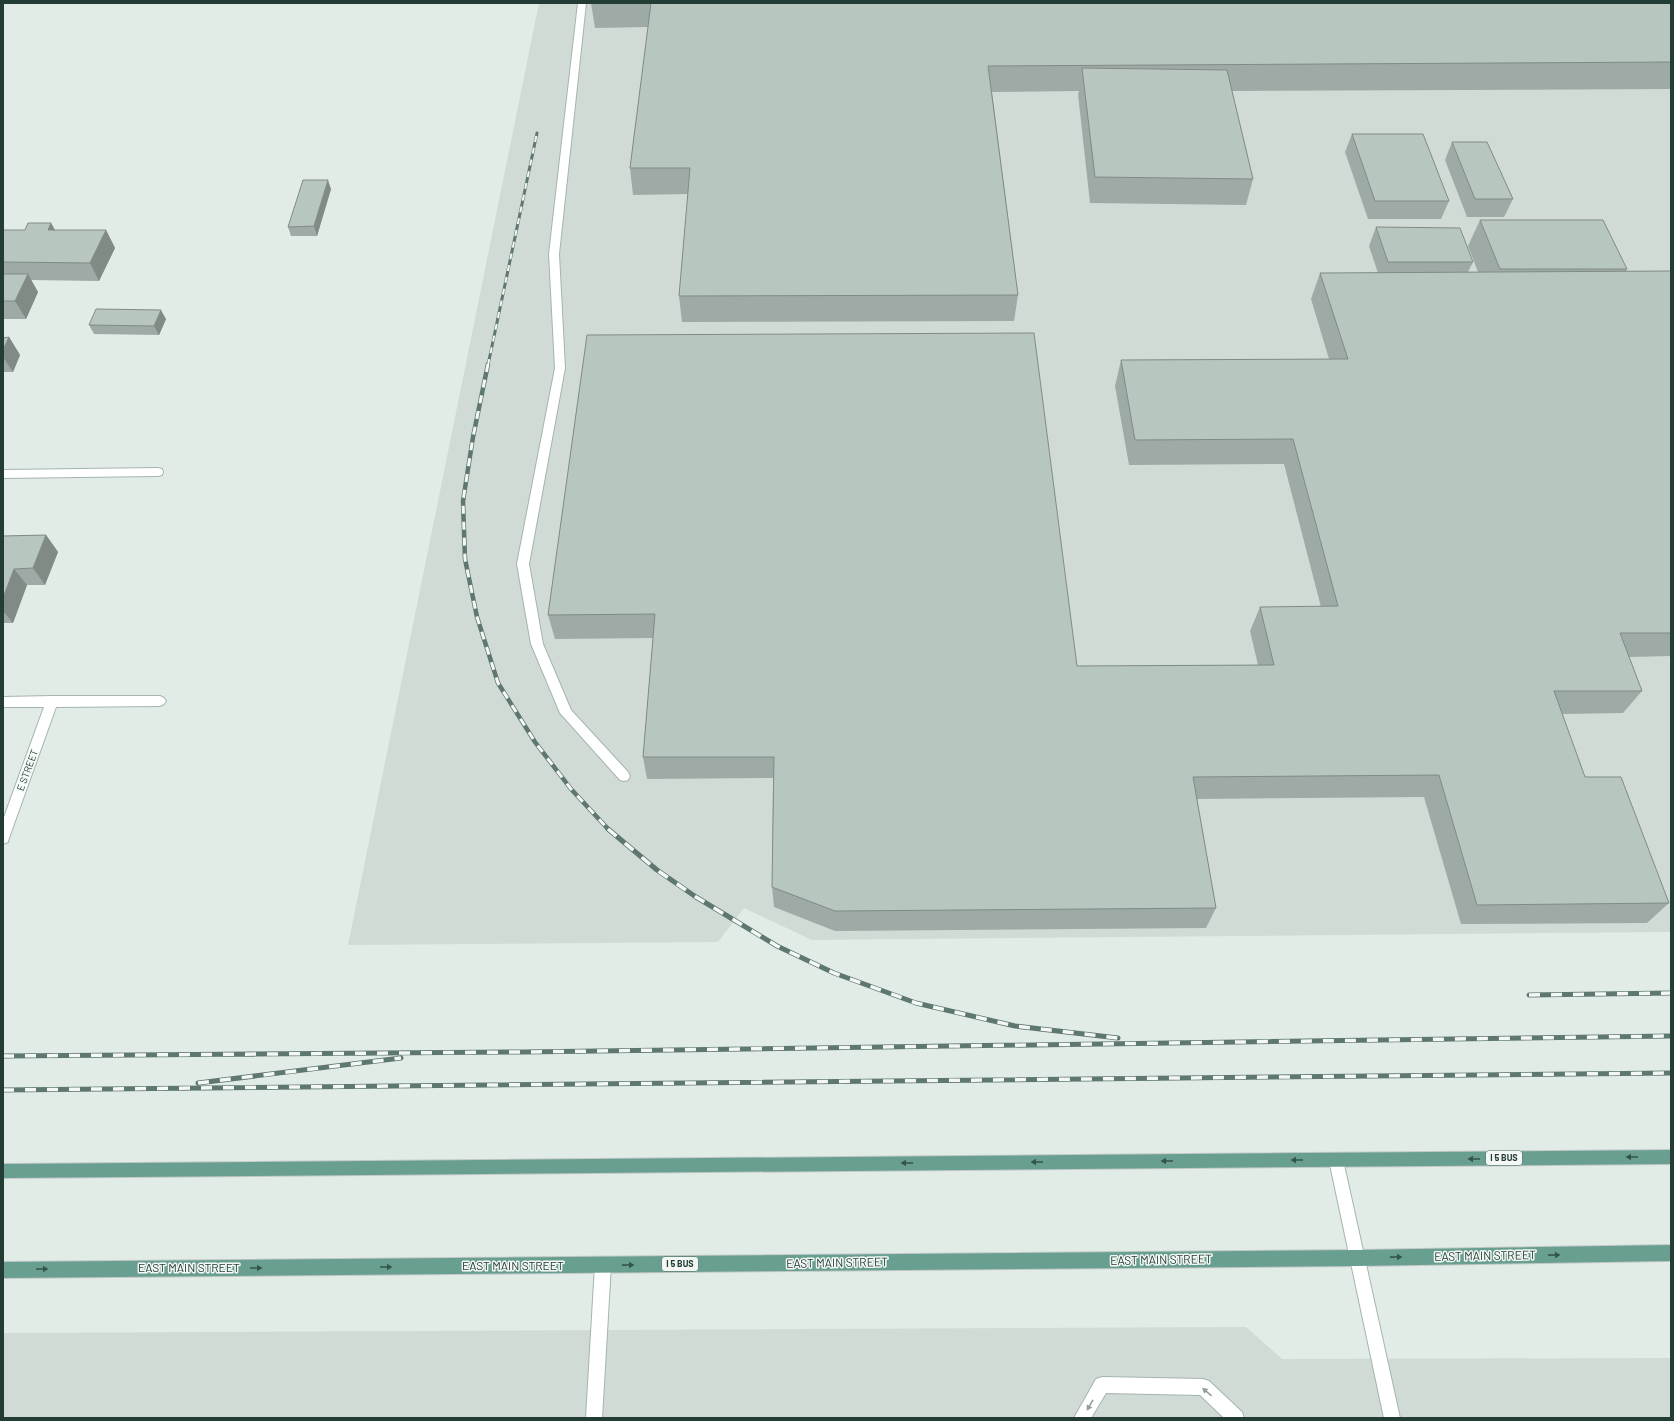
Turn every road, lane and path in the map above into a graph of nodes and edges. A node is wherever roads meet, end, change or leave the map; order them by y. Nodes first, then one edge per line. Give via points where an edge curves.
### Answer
1 (582, 3) edge
2 (158, 472) dead end
3 (3, 474) edge
4 (52, 701) junction
5 (160, 701) dead end
6 (3, 702) edge
7 (624, 776) dead end
8 (3, 838) edge
9 (1671, 1157) edge
10 (1336, 1160) junction
11 (3, 1171) edge
12 (1671, 1253) edge
13 (1357, 1258) junction
14 (603, 1265) junction
15 (3, 1270) edge
16 (594, 1418) edge
17 (1082, 1418) edge
18 (1236, 1418) edge
19 (1392, 1418) edge

1 - 7 street via 554,254 560,368 524,564 537,644 566,713
2 - 3 street
4 - 5 street
4 - 6 street
4 - 8 street, E STREET
9 -> 10 main road, I 5 BUS
10 -> 11 main road, I 5 BUS
10 - 13 street
13 -> 12 main road, EAST MAIN STREET / I 5 BUS
14 -> 13 main road, EAST MAIN STREET / I 5 BUS
13 - 19 street
15 -> 14 main road, EAST MAIN STREET / I 5 BUS
14 - 16 street
18 -> 17 street via 1203,1387 1102,1385

